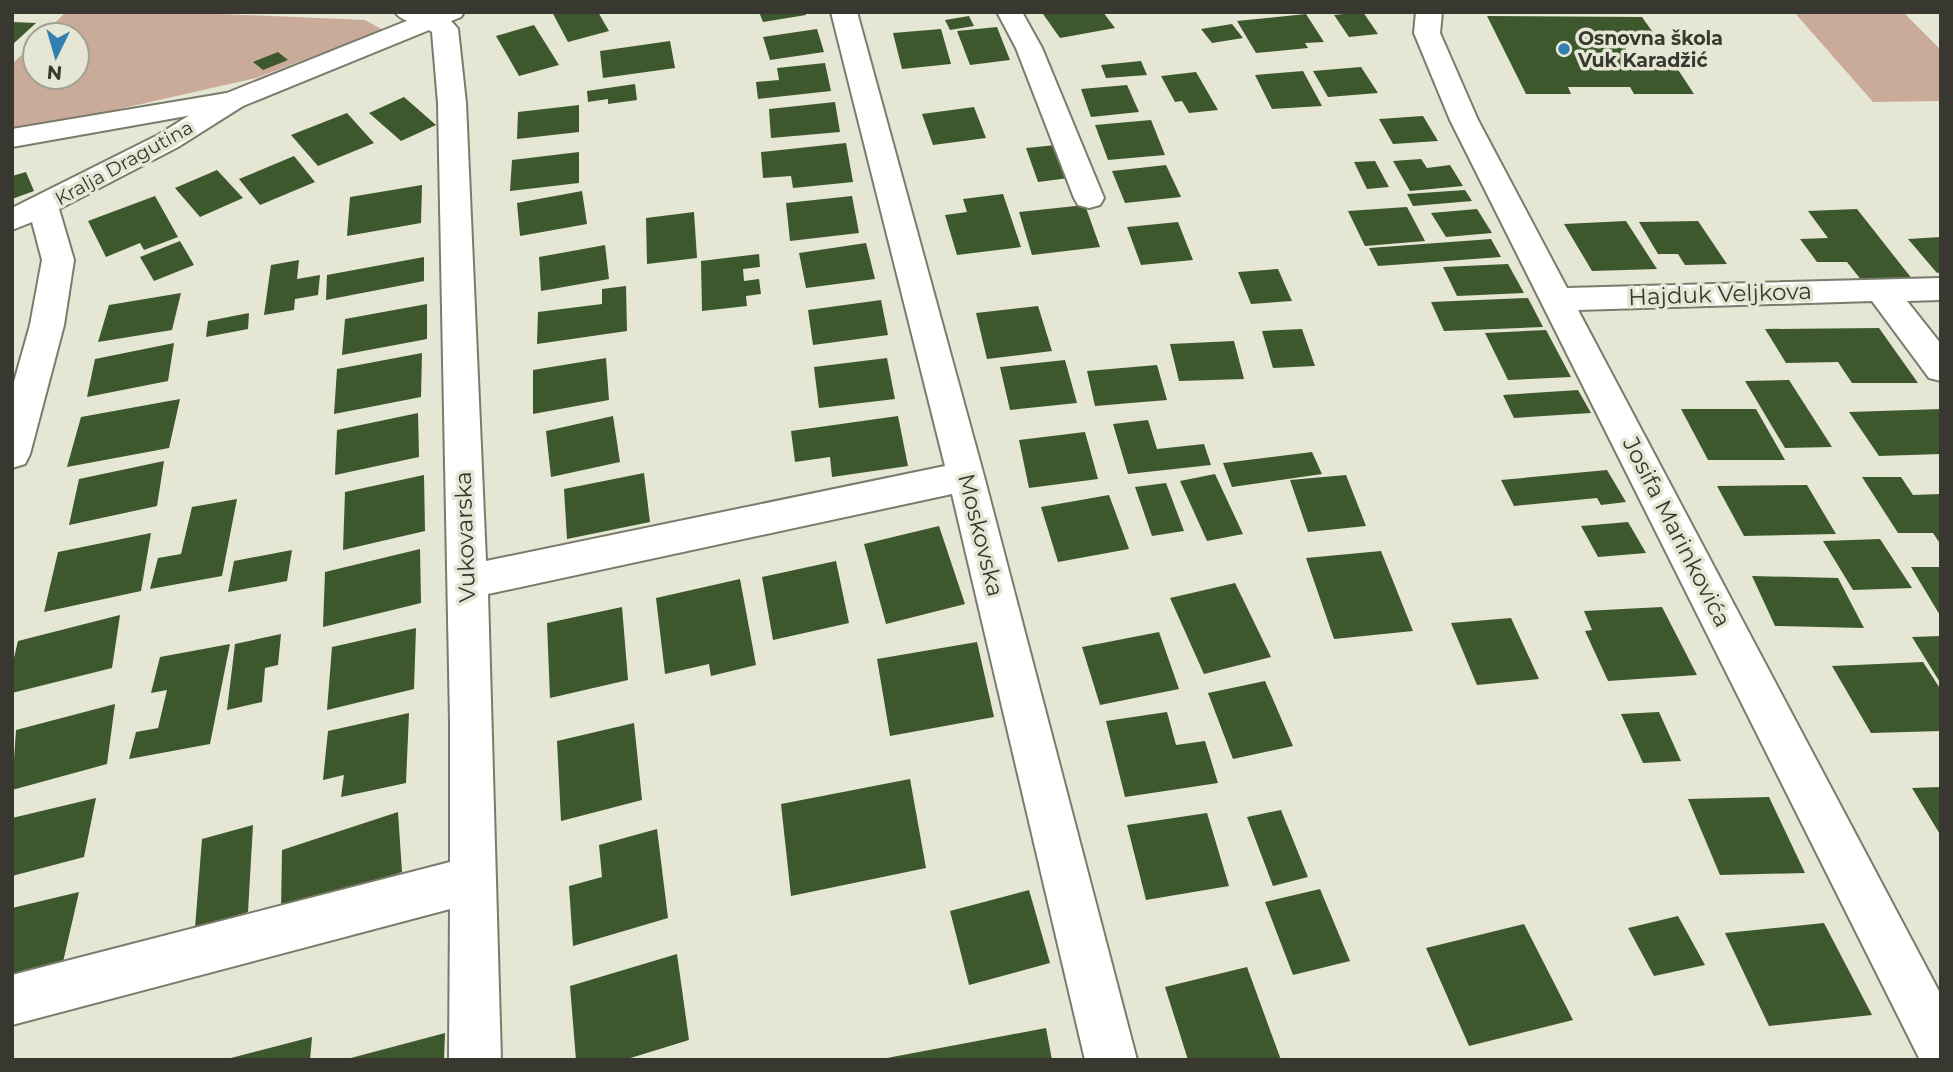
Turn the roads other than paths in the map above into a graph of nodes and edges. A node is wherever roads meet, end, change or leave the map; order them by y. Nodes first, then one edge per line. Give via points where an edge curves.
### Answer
1 (844, 12) edge
2 (1009, 12) edge
3 (1429, 12) edge
4 (431, 15) edge
5 (233, 100) junction
6 (12, 138) edge
7 (1089, 198) dead end
8 (43, 207) junction
9 (12, 220) edge
10 (1941, 289) edge
11 (1881, 290) junction
12 (1558, 299) junction
13 (1941, 369) edge
14 (12, 454) edge
15 (966, 476) junction
16 (466, 582) junction
17 (474, 879) junction
18 (12, 1000) edge
19 (1941, 1048) edge
20 (475, 1060) edge
21 (1111, 1060) edge

1 - 15 street, Moskovska
2 - 7 street via 1029,48
3 - 12 street, Josifa Marinkovića via 1427,33 1464,120
4 - 5 street
4 - 16 street, Vukovarska via 444,29 452,103
5 - 6 street
5 - 8 street, Kralja Dragutina via 168,141
8 - 9 street, Kralja Dragutina
8 - 14 street via 58,260 47,325
10 - 11 street, Hajduk Veljkova
11 - 12 street, Hajduk Veljkova
11 - 13 street
12 - 19 street, Josifa Marinkovića
15 - 16 street
15 - 21 street, Moskovska
16 - 17 street, Vukovarska
17 - 18 street
17 - 20 street, Vukovarska

